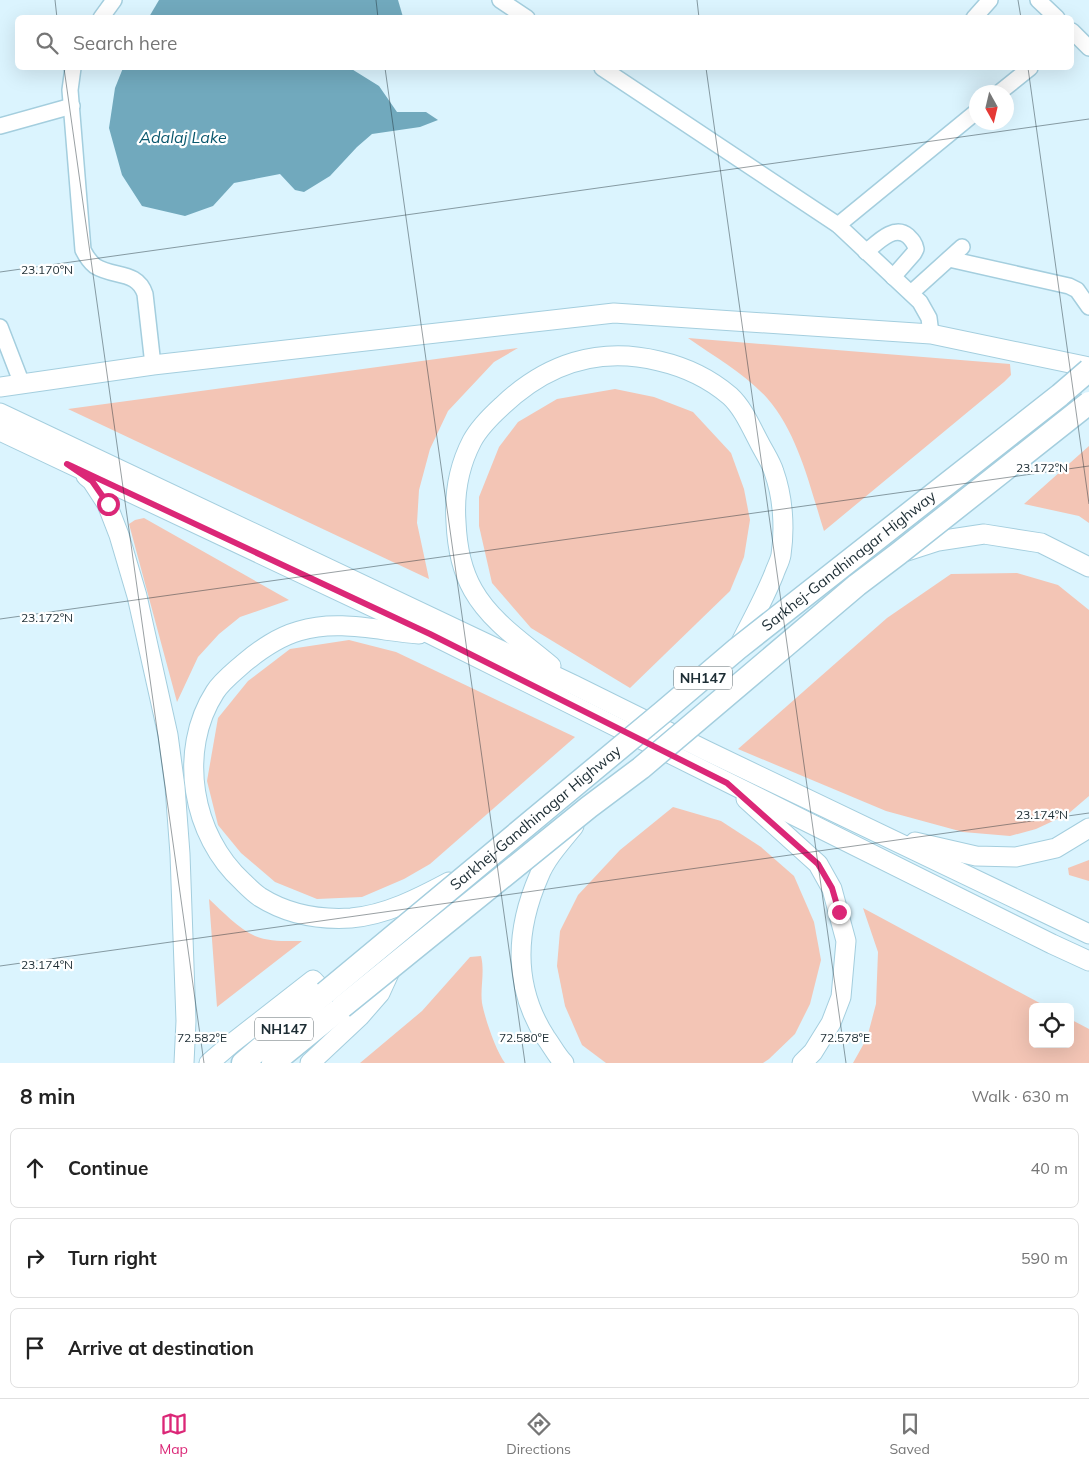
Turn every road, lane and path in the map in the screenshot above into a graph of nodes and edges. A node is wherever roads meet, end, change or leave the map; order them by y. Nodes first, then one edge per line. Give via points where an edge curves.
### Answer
1 (114, 0) edge
2 (500, 0) edge
3 (990, 0) edge
4 (1038, 0) edge
5 (103, 15) edge
6 (522, 15) edge
7 (977, 15) edge
8 (1054, 15) edge
9 (1074, 34) edge
10 (1089, 48) edge
11 (73, 70) edge
12 (605, 70) edge
13 (1025, 70) edge
14 (1008, 85) edge
15 (72, 106) junction
16 (969, 118) edge
17 (0, 126) edge
18 (838, 225) junction
19 (962, 247) dead end
20 (866, 252) junction
21 (949, 259) junction
22 (893, 277) junction
23 (911, 293) junction
24 (1089, 307) edge
25 (0, 327) edge
26 (931, 334) junction
27 (153, 366) junction
28 (1089, 369) edge
29 (22, 384) junction
30 (0, 387) edge
31 (1089, 403) edge
32 (0, 427) edge
33 (67, 464) junction
34 (898, 554) junction
35 (1089, 567) edge
36 (430, 634) junction
37 (737, 649) junction
38 (574, 685) junction
39 (727, 783) junction
40 (588, 807) junction
41 (1089, 828) edge
42 (882, 835) junction
43 (469, 872) junction
44 (1089, 934) edge
45 (1089, 961) edge
46 (391, 969) junction
47 (325, 993) junction
48 (184, 1063) edge
49 (209, 1063) edge
50 (243, 1063) edge
51 (273, 1063) edge
52 (310, 1063) edge
53 (564, 1063) edge
54 (802, 1063) edge

1 - 5 street
2 - 6 street
3 - 7 street
4 - 8 street
9 - 10 street
11 - 15 street
12 - 18 street
13 - 14 street
15 - 17 street
15 - 27 street via 83,250 96,266 136,279 142,285
16 - 18 street
18 - 20 street
19 - 21 street
20 - 22 street
20 - 22 street via 893,232 904,233 912,240 916,249 914,253
21 - 23 street
21 - 24 street via 1069,286 1077,290
22 - 23 street
23 - 26 street via 926,309
25 - 29 street
26 - 27 main road via 614,313
26 - 28 main road
27 - 29 main road
28 - 37 highway, Sarkhej-Gandhinagar Highway / NH147, bridge
29 - 30 main road
31 - 34 highway, Sarkhej-Gandhinagar Highway / NH147, bridge
32 - 33 main road
32 - 38 main road
33 - 36 main road
33 - 48 main road via 92,481 108,504 120,535 168,735 180,854 186,1021
34 - 35 main road via 938,541 984,534 1041,542
34 - 40 highway, Sarkhej-Gandhinagar Highway / NH147, bridge via 857,585 642,768
36 - 39 main road
36 - 43 main road via 321,626 277,640 256,653 216,691 199,725 194,754 199,809 208,837 238,878 259,896 295,912 324,918 370,915 401,905
37 - 38 main road via 766,595 781,556 783,513 774,472 749,422 731,397 702,376 675,365 638,356 607,355 573,362 516,392 489,418 472,440 460,469 455,502 460,560 474,591 499,623
37 - 43 highway, Sarkhej-Gandhinagar Highway / NH147, bridge
38 - 42 main road
39 - 45 main road
39 - 54 main road via 818,864 832,888 839,912 846,941 841,997 831,1023
40 - 46 highway, Sarkhej-Gandhinagar Highway / NH147, bridge
40 - 53 main road via 539,875 521,939 522,976 528,1001 539,1026
41 - 42 main road via 1056,848 1016,857 976,856
42 - 44 main road
43 - 47 highway, Sarkhej-Gandhinagar Highway / NH147, bridge
46 - 51 highway, Sarkhej-Gandhinagar Highway / NH147, bridge
46 - 52 main road via 380,993
47 - 49 main road via 313,980
47 - 50 highway, Sarkhej-Gandhinagar Highway / NH147

